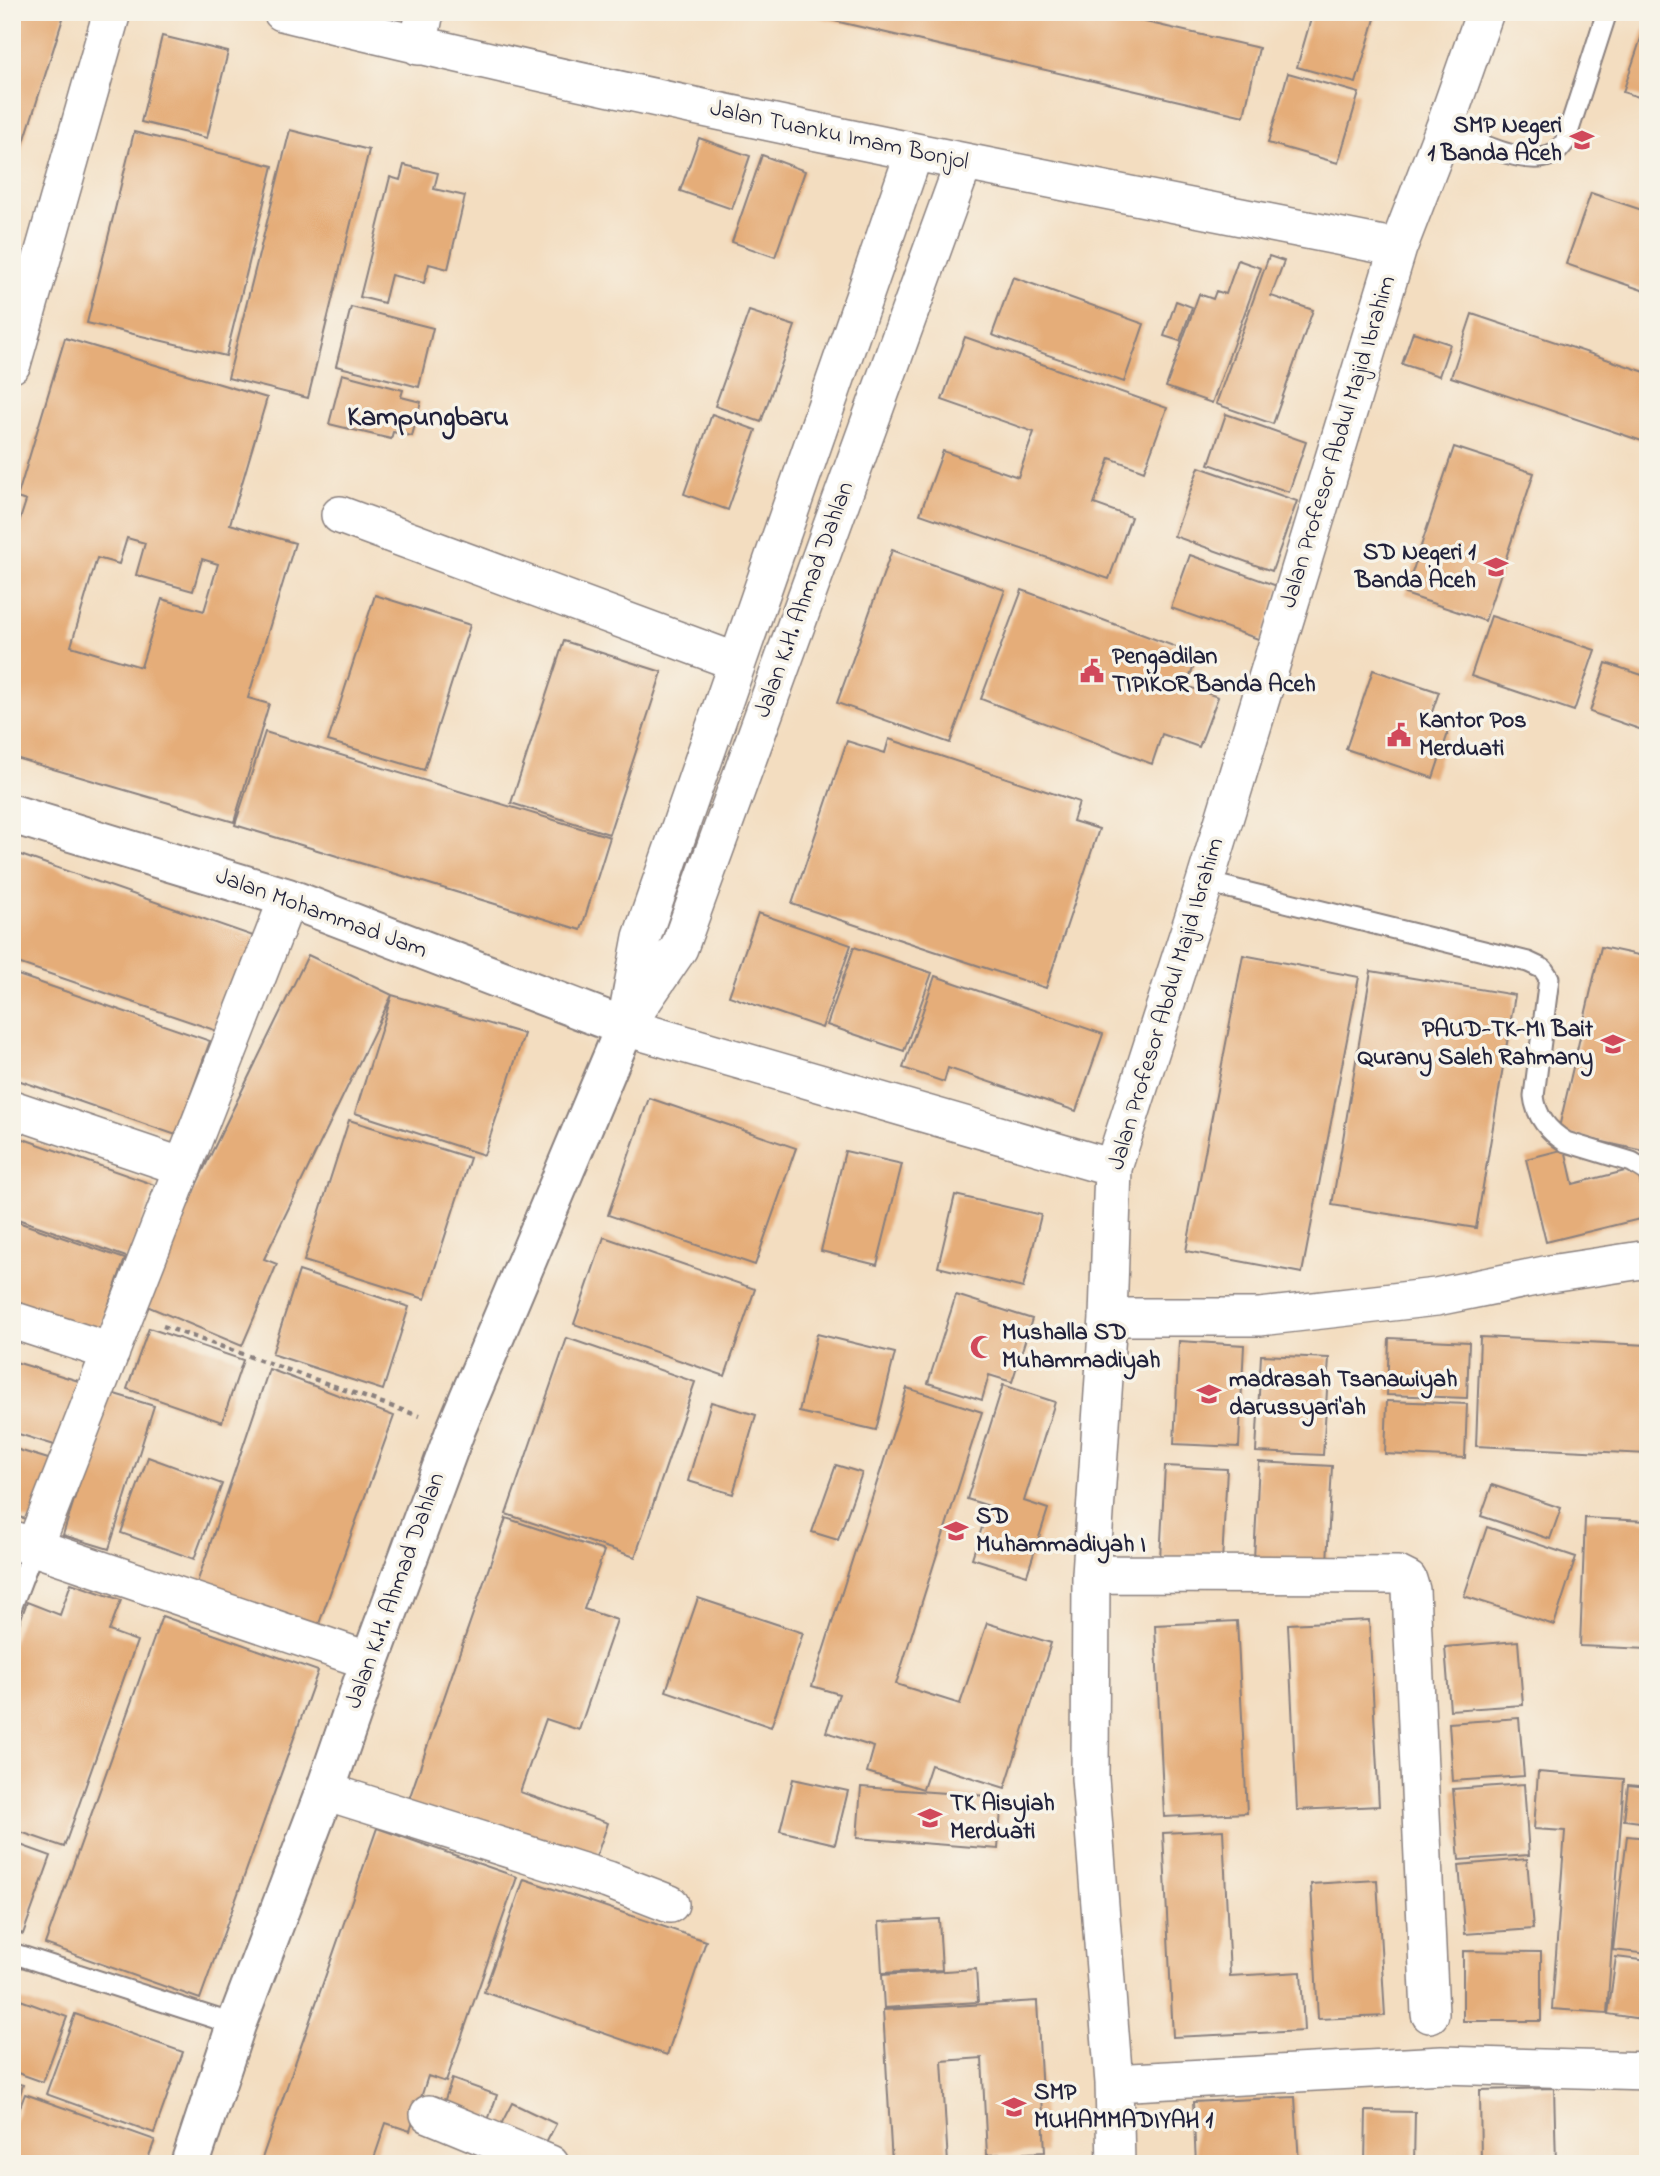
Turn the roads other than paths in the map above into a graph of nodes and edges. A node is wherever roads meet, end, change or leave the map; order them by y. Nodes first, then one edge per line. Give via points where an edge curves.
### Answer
1 (113, 12) edge
2 (282, 12) edge
3 (1485, 12) edge
4 (1607, 12) edge
5 (422, 29) edge
6 (1444, 129) junction
7 (914, 153) junction
8 (964, 162) junction
9 (1398, 248) junction
10 (12, 364) edge
11 (340, 515) dead end
12 (737, 662) junction
13 (12, 814) edge
14 (1205, 882) junction
15 (288, 898) junction
16 (625, 1027) junction
17 (12, 1109) edge
18 (183, 1167) junction
19 (1113, 1168) junction
20 (1648, 1172) edge
21 (1648, 1259) edge
22 (1108, 1317) junction
23 (12, 1320) edge
24 (111, 1352) junction
25 (23, 1544) edge
26 (1091, 1574) junction
27 (12, 1606) edge
28 (370, 1661) junction
29 (325, 1791) junction
30 (670, 1904) dead end
31 (12, 1953) edge
32 (1430, 2014) dead end
33 (236, 2025) junction
34 (1648, 2071) edge
35 (1114, 2083) junction
36 (429, 2114) dead end
37 (190, 2164) edge
38 (550, 2164) edge
39 (1116, 2164) edge

1 - 10 street
2 - 5 street, Jalan Tuanku Imam Bonjol
3 - 6 street, Jalan Profesor Abdul Majid Ibrahim
4 - 6 lane via 1565,142 1557,152 1523,158
5 - 7 street, Jalan Tuanku Imam Bonjol
6 - 9 street, Jalan Profesor Abdul Majid Ibrahim
7 - 8 street, Jalan Tuanku Imam Bonjol
7 - 12 street, Jalan K.H. Ahmad Dahlan
8 - 9 street, Jalan Tuanku Imam Bonjol
8 - 16 street, Jalan K.H. Ahmad Dahlan via 679,948
9 - 14 street, Jalan Profesor Abdul Majid Ibrahim
11 - 12 street
12 - 16 street, Jalan K.H. Ahmad Dahlan via 642,937
13 - 15 main road, Jalan Mohammad Jam
14 - 19 street, Jalan Profesor Abdul Majid Ibrahim
14 - 20 lane via 1543,969 1549,978 1534,1096 1541,1119 1566,1142 1632,1162
15 - 16 main road, Jalan Mohammad Jam
15 - 18 street
16 - 19 street
16 - 28 main road, Jalan K.H. Ahmad Dahlan via 456,1429
17 - 18 street
18 - 24 street
19 - 22 street, Jalan Profesor Abdul Majid Ibrahim
21 - 22 street via 1436,1297 1260,1317
22 - 26 street, Jalan Profesor Abdul Majid Ibrahim
23 - 24 street
24 - 25 street
25 - 27 lane
25 - 28 street
26 - 32 street via 1398,1576 1408,1580
26 - 35 street, Jalan Profesor Abdul Majid Ibrahim via 1090,1778
28 - 29 main road, Jalan K.H. Ahmad Dahlan
29 - 30 street via 608,1880
29 - 33 main road, Jalan K.H. Ahmad Dahlan
31 - 33 lane
33 - 37 main road, Jalan K.H. Ahmad Dahlan
34 - 35 street via 1442,2065
35 - 39 street, Jalan Profesor Abdul Majid Ibrahim
36 - 38 street

